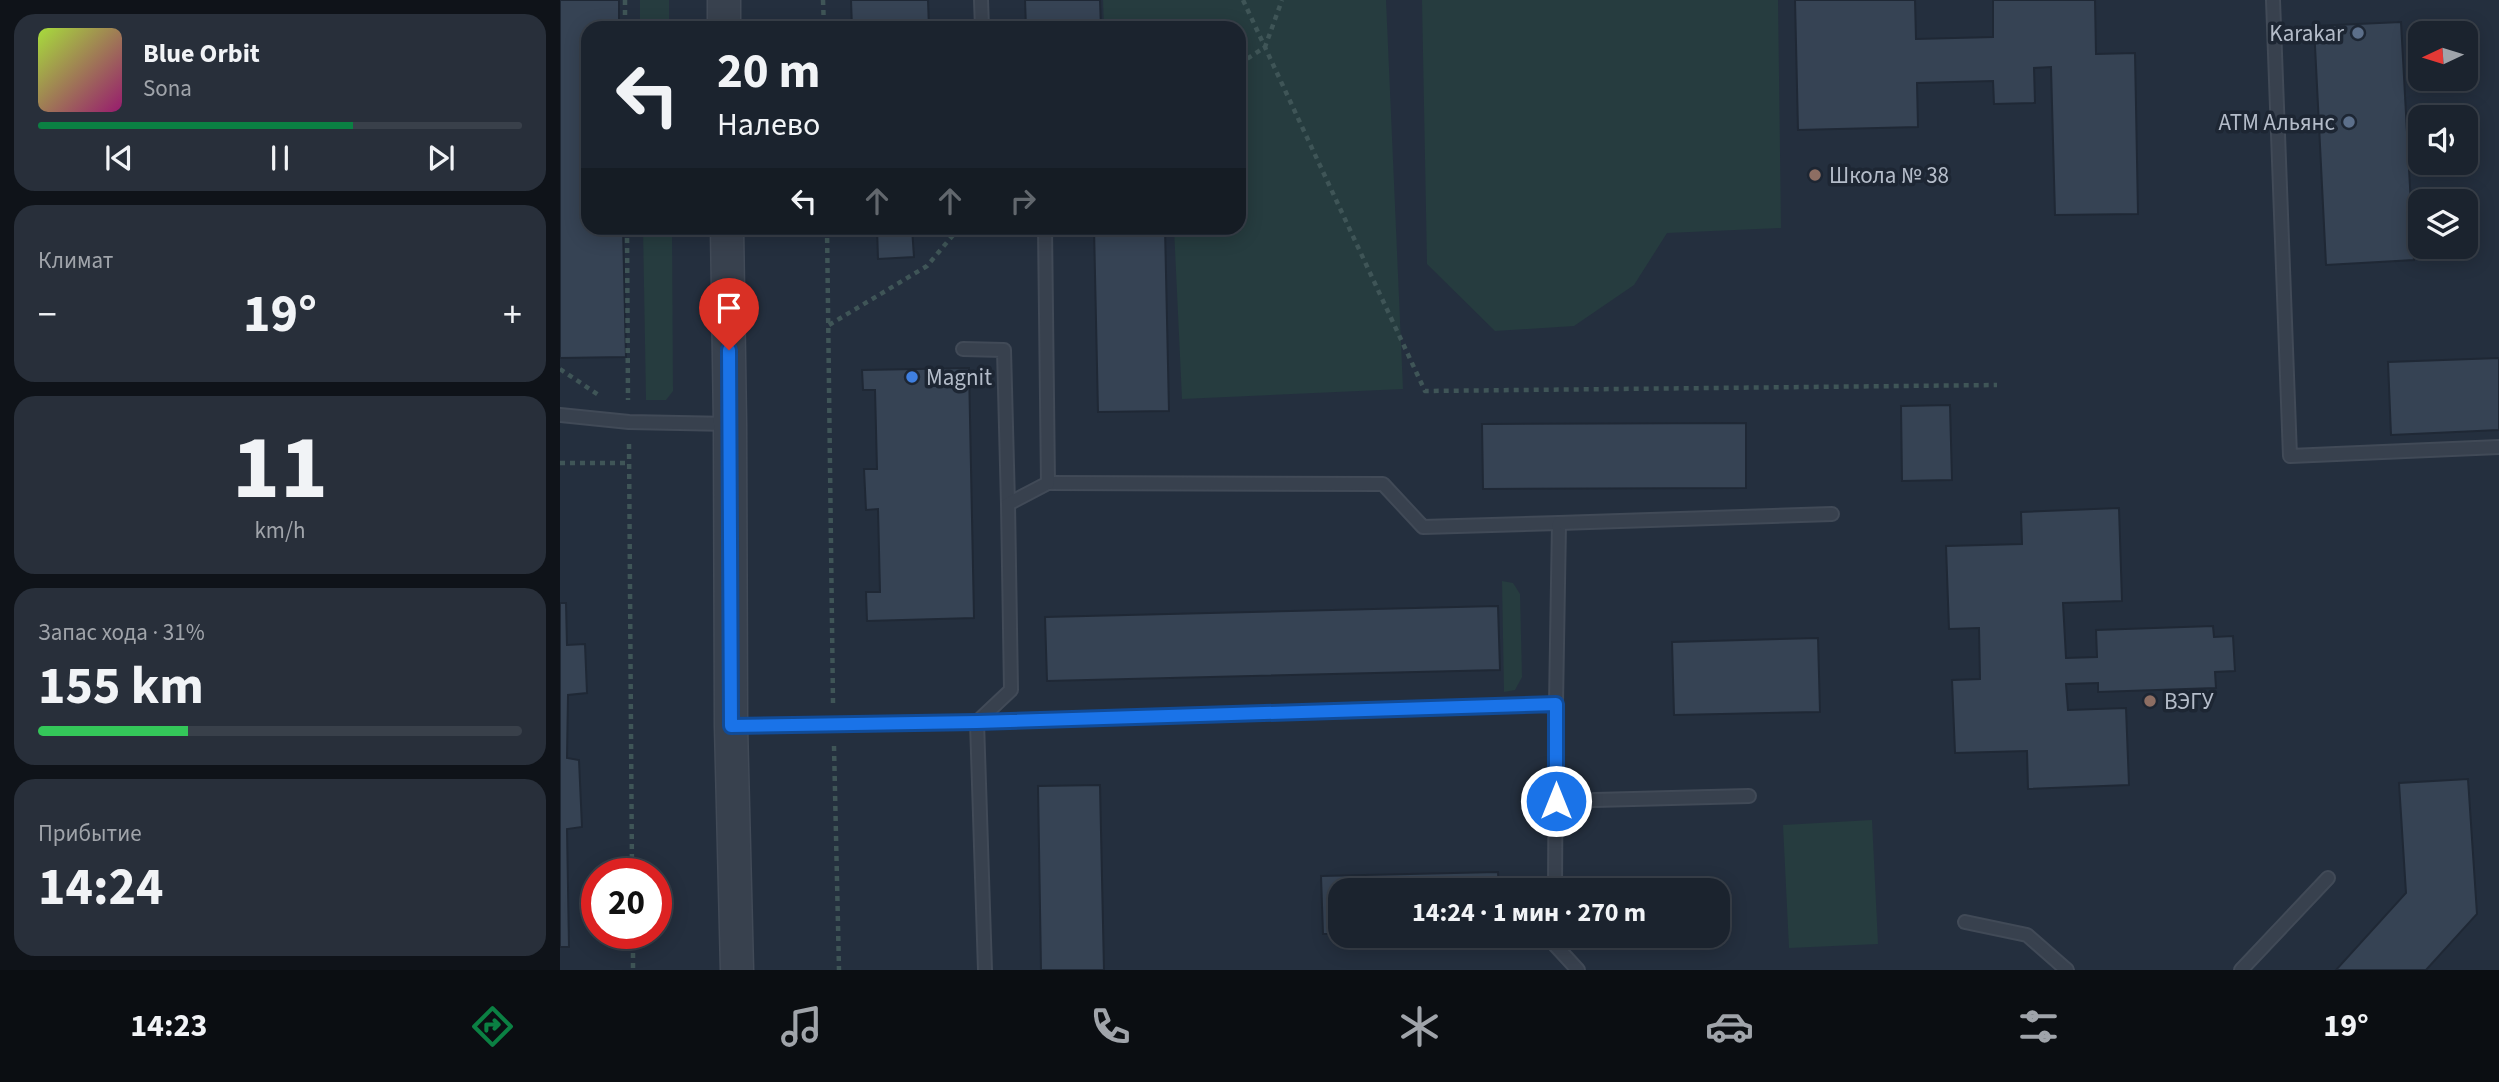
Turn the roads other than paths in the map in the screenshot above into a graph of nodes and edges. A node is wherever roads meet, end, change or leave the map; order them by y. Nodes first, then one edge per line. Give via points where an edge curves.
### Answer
1 (724, 0) edge
2 (981, 0) edge
3 (2273, 0) edge
4 (724, 21) edge
5 (982, 21) edge
6 (727, 235) edge
7 (1045, 235) edge
8 (963, 349) dead end
9 (560, 415) edge
10 (730, 424) junction
11 (2499, 447) edge
12 (1048, 483) junction
13 (1008, 504) junction
14 (1832, 514) dead end
15 (1559, 523) junction
16 (1556, 704) junction
17 (977, 722) junction
18 (731, 726) junction
19 (1749, 796) dead end
20 (1556, 801) junction
21 (2328, 877) dead end
22 (1555, 878) edge
23 (1965, 922) dead end
24 (1558, 948) edge
25 (737, 970) edge
26 (985, 970) edge
27 (1578, 970) edge
28 (2067, 970) edge
29 (2241, 970) edge

1 - 4 street
2 - 5 lane
3 - 11 lane via 2290,456
6 - 10 street
7 - 12 lane
8 - 13 lane via 1004,350
9 - 10 lane
10 - 18 street
12 - 13 lane
12 - 15 lane via 1383,484 1423,527
13 - 17 lane via 1011,690
14 - 15 lane
15 - 16 lane
16 - 17 lane
16 - 20 lane
17 - 18 lane
17 - 26 lane
18 - 25 street
19 - 20 lane
20 - 22 lane
21 - 29 lane
23 - 28 lane via 2027,935
24 - 27 lane

